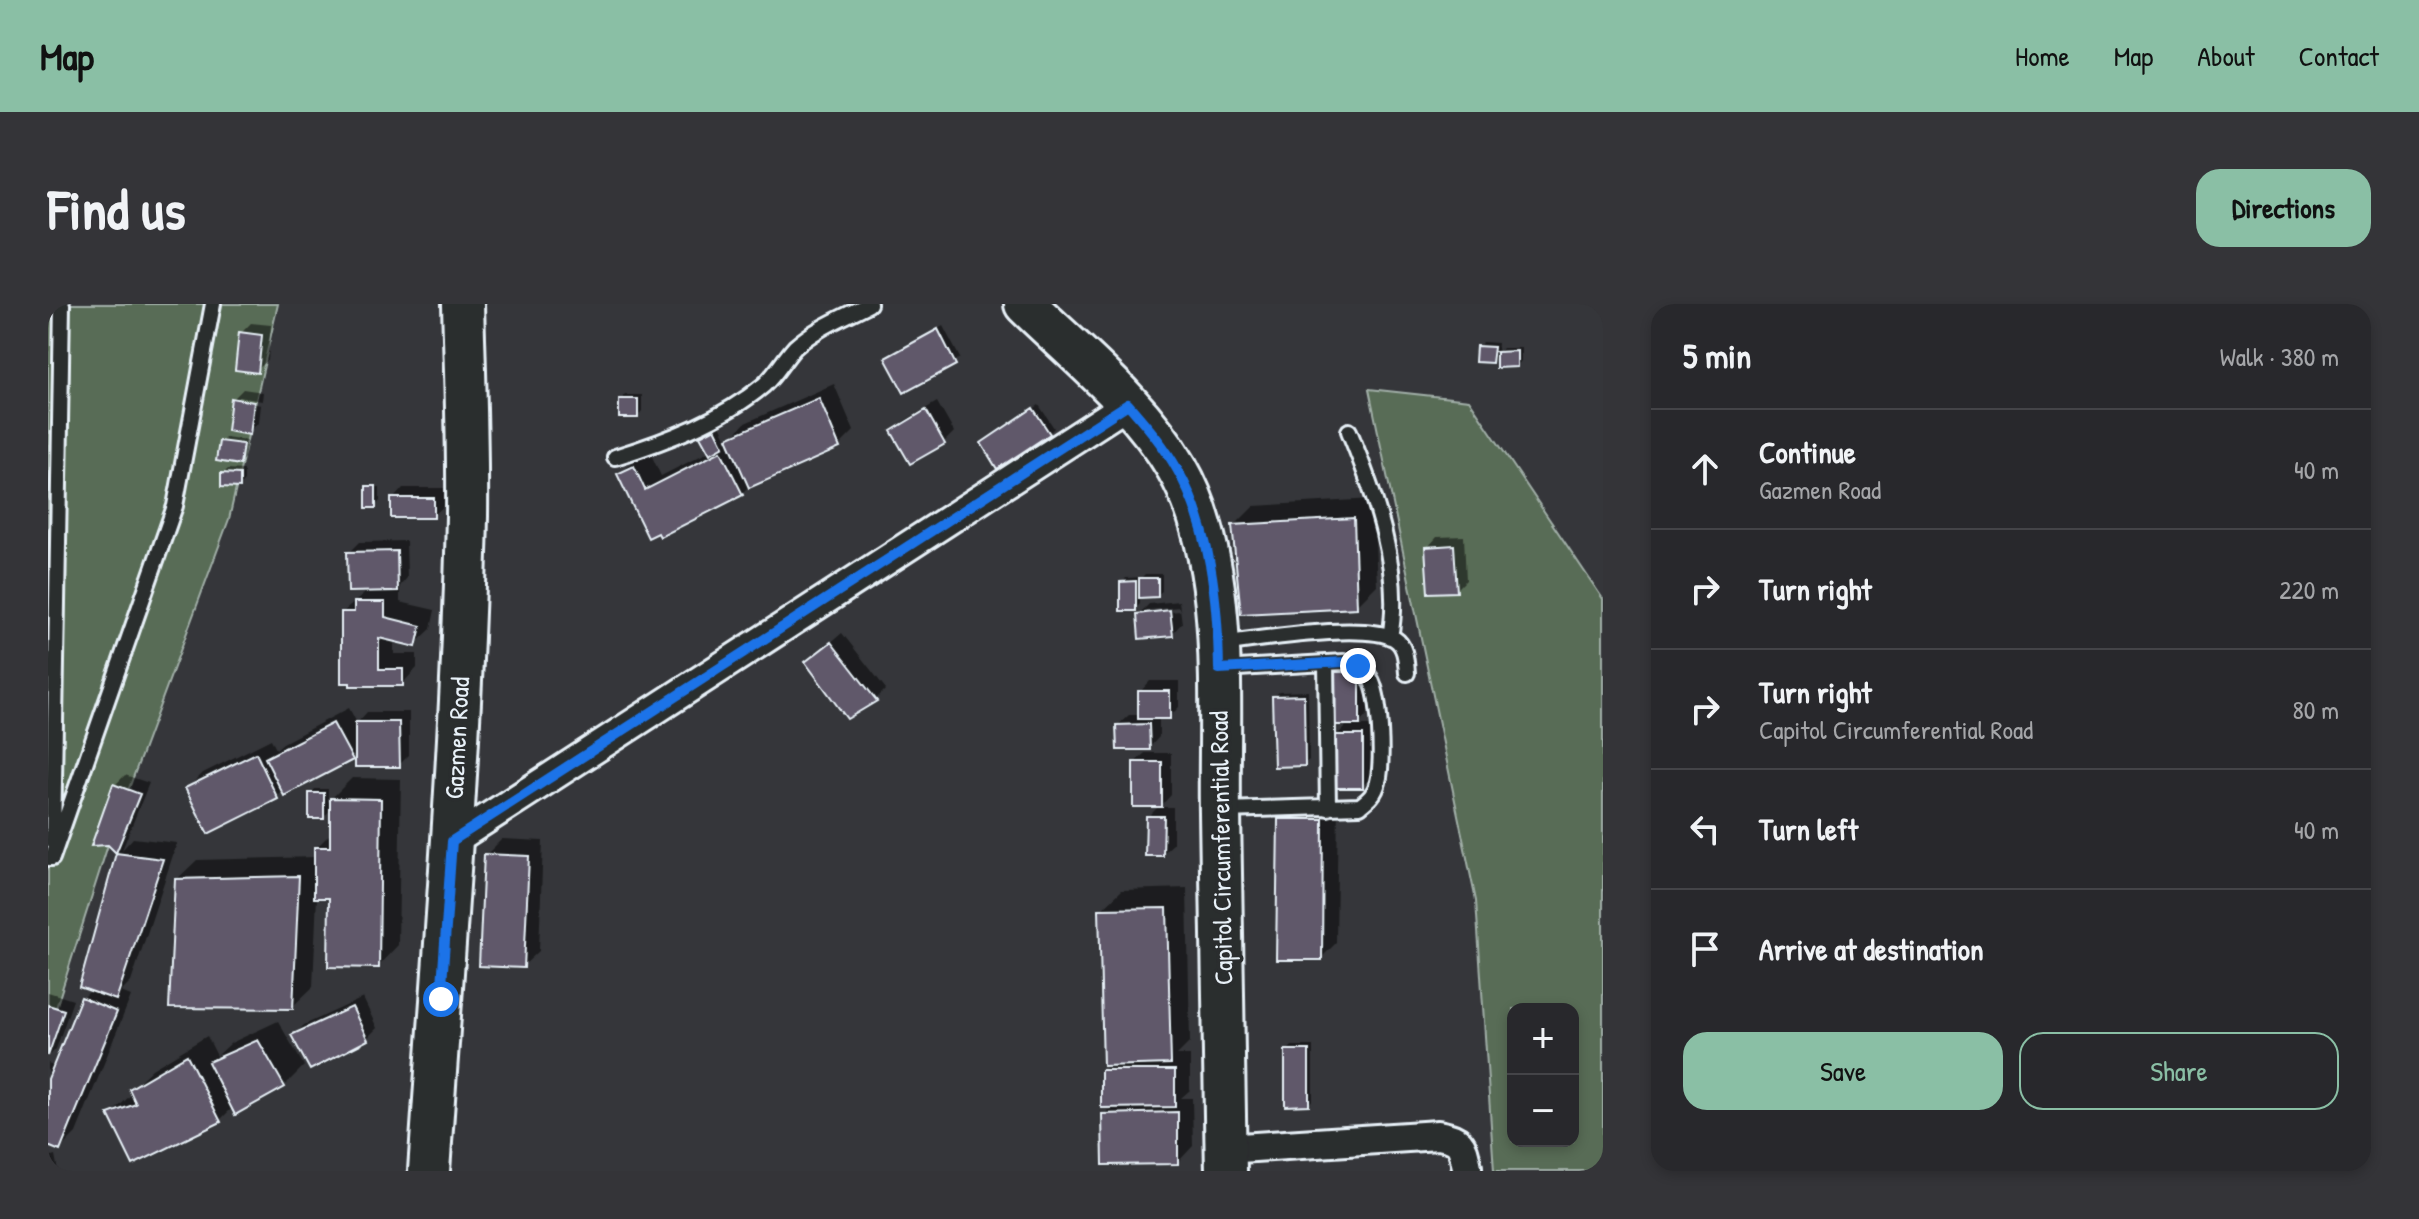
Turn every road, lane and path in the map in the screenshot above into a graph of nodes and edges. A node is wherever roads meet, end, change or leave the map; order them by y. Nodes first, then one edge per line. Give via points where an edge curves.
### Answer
1 (62, 304) edge
2 (213, 304) edge
3 (463, 304) edge
4 (869, 304) edge
5 (1025, 304) edge
6 (1128, 404) junction
7 (1349, 431) dead end
8 (615, 457) dead end
9 (1390, 637) junction
10 (1219, 657) junction
11 (1326, 663) junction
12 (1407, 673) dead end
13 (1328, 808) junction
14 (1220, 810) junction
15 (452, 841) junction
16 (50, 858) edge
17 (1225, 1160) edge
18 (1467, 1167) dead end
19 (429, 1171) edge

1 - 16 lane
2 - 16 lane via 175,506
3 - 15 main road, Gazmen Road via 467,514
4 - 8 lane via 810,334 765,384 730,408 659,444
5 - 6 main road, Capitol Circumferential Road
6 - 10 main road, Capitol Circumferential Road via 1178,470 1195,511 1208,557
6 - 15 street
7 - 9 lane via 1392,566
9 - 10 lane via 1361,631
9 - 12 lane via 1403,647
10 - 11 lane
10 - 14 main road, Capitol Circumferential Road
11 - 13 lane
11 - 13 lane via 1358,666 1369,676 1380,721 1378,781 1372,797 1360,806
13 - 14 lane
14 - 17 main road, Capitol Circumferential Road
15 - 19 main road, Gazmen Road
17 - 18 street via 1438,1135 1461,1144

